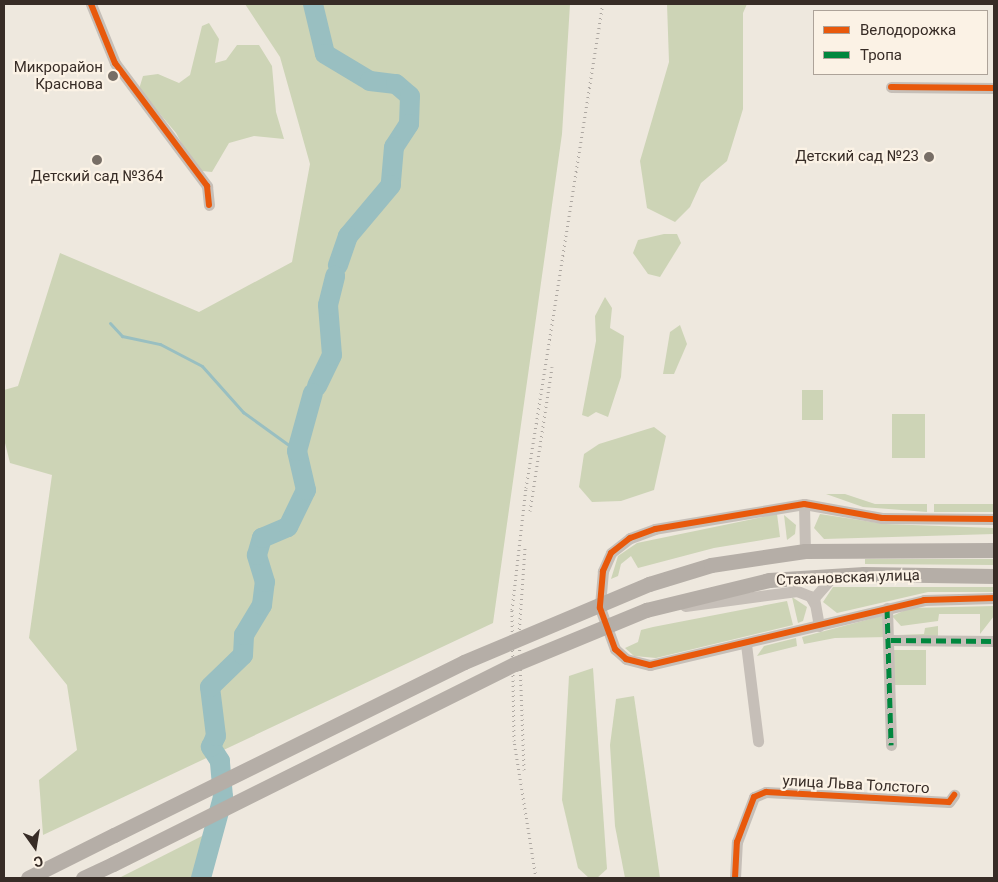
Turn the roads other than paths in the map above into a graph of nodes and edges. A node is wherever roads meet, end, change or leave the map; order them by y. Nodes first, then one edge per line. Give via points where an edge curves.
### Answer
1 (91, 4) edge
2 (891, 87) dead end
3 (994, 88) edge
4 (209, 205) dead end
5 (804, 504) junction
6 (994, 518) edge
7 (994, 550) edge
8 (805, 551) junction
9 (833, 576) junction
10 (994, 576) edge
11 (994, 598) edge
12 (814, 603) junction
13 (887, 608) junction
14 (646, 610) junction
15 (819, 626) junction
16 (891, 640) junction
17 (994, 641) edge
18 (746, 644) junction
19 (758, 741) dead end
20 (891, 745) dead end
21 (954, 794) dead end
22 (28, 878) edge
23 (83, 878) edge
24 (735, 878) edge

1 - 4 street via 115,63 207,186
2 - 3 street
5 - 6 street via 882,518
5 - 8 street
5 - 18 street via 643,533 622,542 605,564 602,620 610,643 626,660 660,664
7 - 8 main road, Стахановская улица
8 - 22 main road, Стахановская улица, bridge via 711,565 648,584 464,662
9 - 10 main road, Стахановская улица
9 - 12 street via 816,591
9 - 14 main road, Стахановская улица via 770,580
11 - 13 street via 924,600
12 - 14 street via 810,596 797,590
12 - 15 street
13 - 15 street
13 - 16 street
14 - 23 main road, Стахановская улица, bridge via 515,664
15 - 18 street
16 - 17 street
16 - 20 street
18 - 19 street
21 - 24 street, улица Льва Толстого via 949,802 766,792 754,797 737,842

